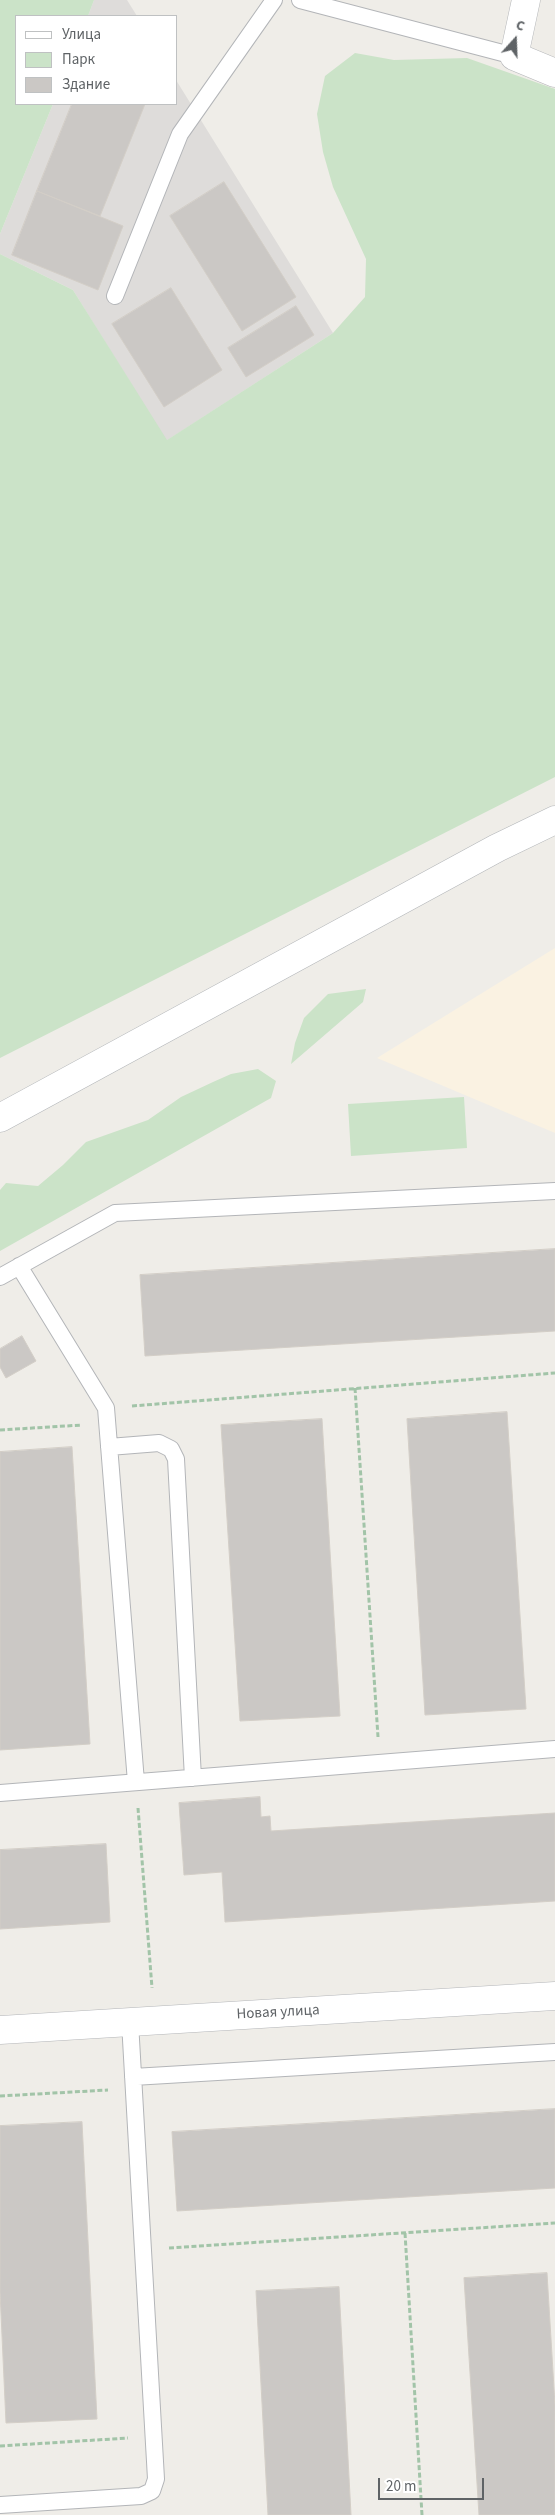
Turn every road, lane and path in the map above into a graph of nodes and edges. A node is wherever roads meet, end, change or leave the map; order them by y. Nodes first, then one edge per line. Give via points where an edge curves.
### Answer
1 (274, 0) edge
2 (300, 0) edge
3 (526, 0) edge
4 (514, 56) junction
5 (555, 73) edge
6 (115, 296) dead end
7 (555, 820) edge
8 (0, 1118) edge
9 (555, 1191) edge
10 (19, 1266) junction
11 (0, 1277) edge
12 (555, 1373) edge
13 (355, 1388) junction
14 (106, 1408) junction
15 (0, 1430) edge
16 (109, 1446) junction
17 (555, 1749) edge
18 (380, 1763) junction
19 (193, 1778) junction
20 (136, 1782) junction
21 (0, 1793) edge
22 (555, 1996) edge
23 (142, 2021) junction
24 (0, 2030) edge
25 (555, 2052) edge
26 (134, 2083) junction
27 (0, 2096) edge
28 (555, 2224) edge
29 (405, 2233) junction
30 (143, 2249) junction
31 (154, 2437) junction
32 (0, 2446) edge
33 (0, 2505) edge
34 (422, 2515) edge

1 - 6 lane via 180,134
2 - 4 lane
3 - 4 street
4 - 5 street
7 - 8 street via 497,848
9 - 10 lane via 115,1213
10 - 11 lane
10 - 14 lane
12 - 13 path
13 - 14 path
13 - 18 path
14 - 15 path via 82,1425
14 - 16 lane
16 - 19 lane via 159,1443 171,1449 176,1459
16 - 20 lane
17 - 18 lane
18 - 19 lane
19 - 20 lane
20 - 21 lane
20 - 23 path
22 - 23 street, Новая улица
23 - 24 street, Новая улица
23 - 26 lane
25 - 26 lane
26 - 27 path
26 - 30 lane
28 - 29 path
29 - 30 path
29 - 34 path
30 - 31 lane
31 - 32 path
31 - 33 lane via 156,2479 152,2492 141,2496

